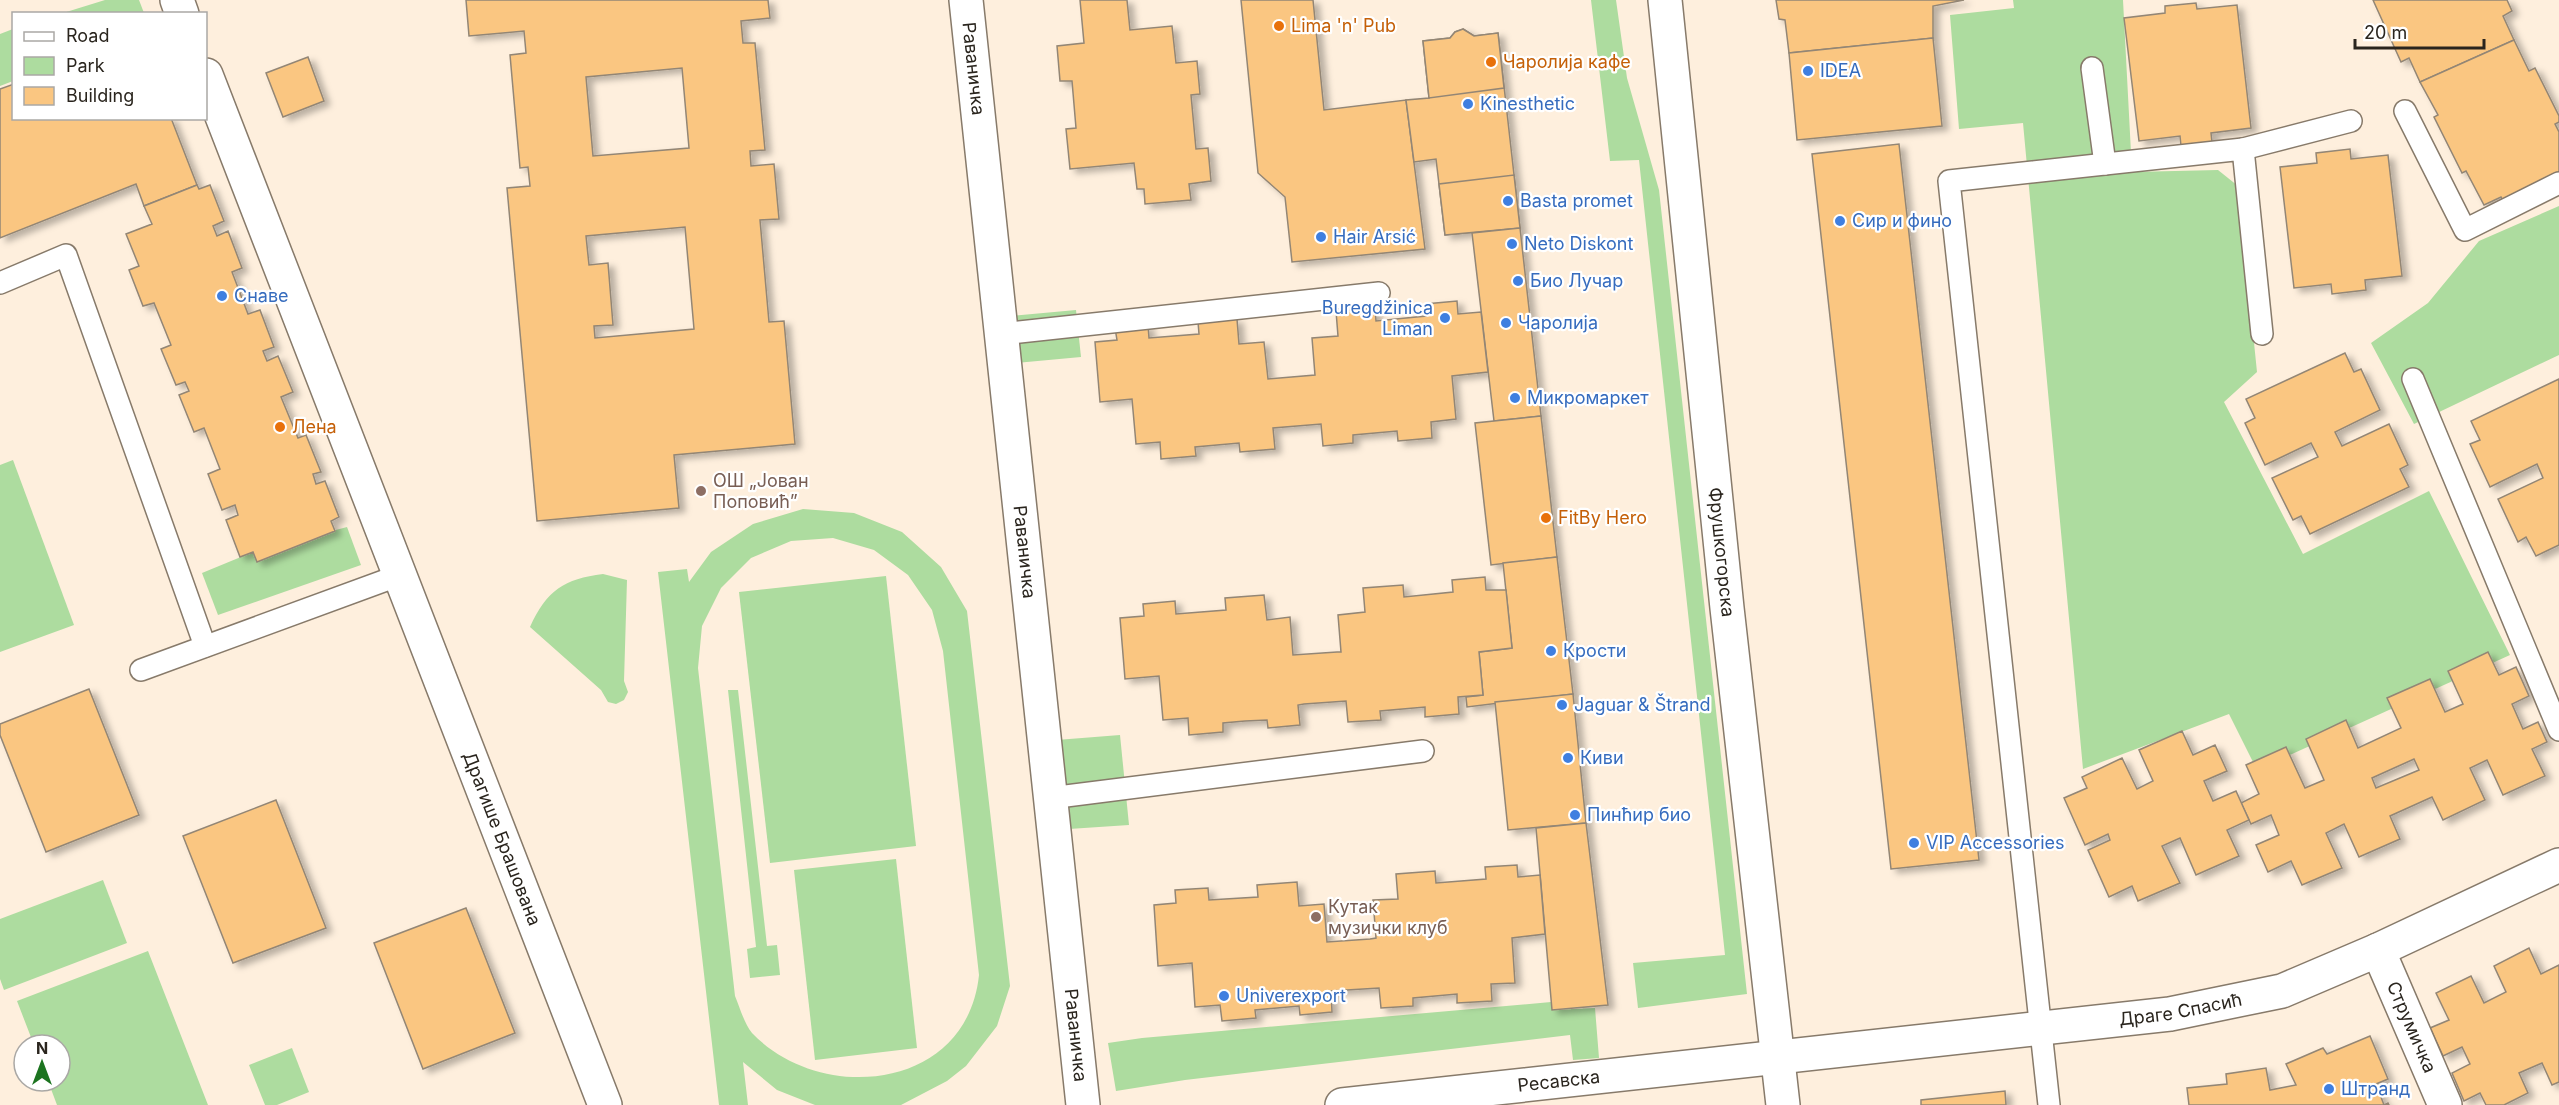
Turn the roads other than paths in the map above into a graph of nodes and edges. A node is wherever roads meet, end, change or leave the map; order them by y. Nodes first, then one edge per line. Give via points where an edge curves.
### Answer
1 (966, 0) edge
2 (1665, 0) edge
3 (2092, 68) dead end
4 (207, 78) edge
5 (2405, 111) dead end
6 (2351, 121) dead end
7 (2243, 149) junction
8 (2105, 164) junction
9 (2559, 183) edge
10 (0, 283) edge
11 (1379, 293) dead end
12 (1001, 334) junction
13 (2262, 334) dead end
14 (2413, 379) dead end
15 (400, 575) junction
16 (205, 646) junction
17 (141, 670) dead end
18 (2559, 730) edge
19 (1423, 751) dead end
20 (1050, 798) junction
21 (2559, 865) edge
22 (2378, 951) junction
23 (2041, 1028) junction
24 (1776, 1056) junction
25 (601, 1104) edge
26 (1083, 1105) edge
27 (1342, 1105) edge
28 (1783, 1105) edge
29 (2049, 1105) edge
30 (2445, 1105) edge

1 - 12 street, Раваничка
2 - 24 street, Фрушкогорска
3 - 8 lane
4 - 15 street, Драгише Брашована
5 - 9 lane via 2465,230
6 - 7 lane
7 - 8 lane
7 - 13 lane
8 - 23 lane via 1949,181
10 - 16 lane via 66,255
11 - 12 lane
12 - 20 street, Раваничка
14 - 18 lane
15 - 16 lane
15 - 25 street, Драгише Брашована
16 - 17 lane
19 - 20 lane
20 - 26 street, Раваничка
21 - 22 street, Драге Спасић
22 - 23 street, Драге Спасић via 2282,991 2170,1014
22 - 30 street, Струмичка
23 - 24 street, Драге Спасић
23 - 29 lane
24 - 27 street, Ресавска
24 - 28 street, Фрушкогорска

